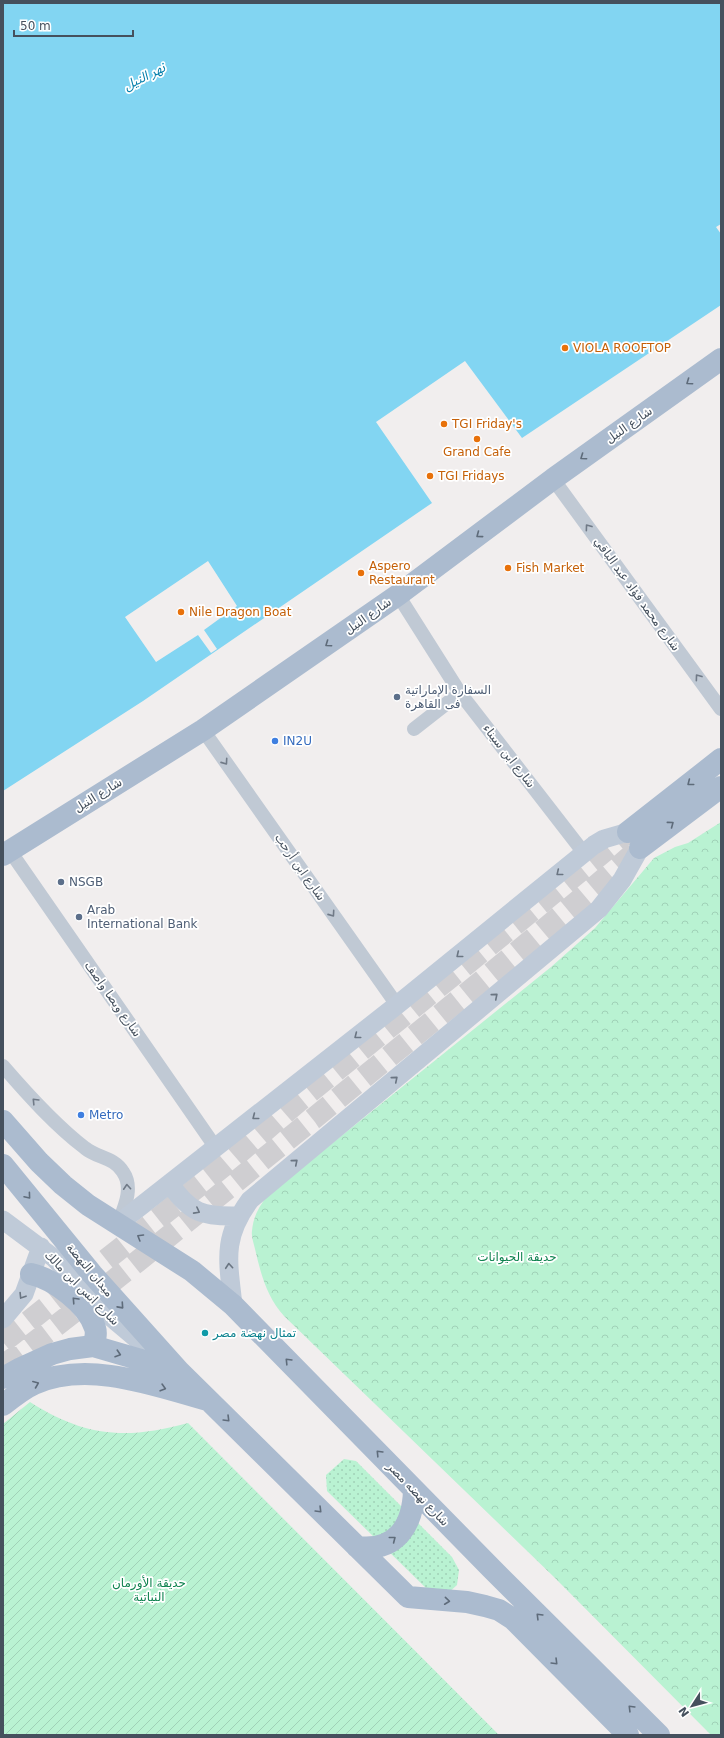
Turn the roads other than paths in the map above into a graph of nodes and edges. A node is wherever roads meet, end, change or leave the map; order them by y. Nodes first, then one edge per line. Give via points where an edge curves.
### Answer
1 (721, 359) edge
2 (553, 479) junction
3 (398, 595) junction
4 (460, 693) junction
5 (721, 709) edge
6 (414, 729) dead end
7 (203, 730) junction
8 (721, 759) edge
9 (721, 787) edge
10 (634, 840) junction
11 (584, 852) junction
12 (7, 853) edge
13 (397, 1005) junction
14 (3, 1066) edge
15 (3, 1121) edge
16 (216, 1148) junction
17 (3, 1166) edge
18 (170, 1184) junction
19 (238, 1216) junction
20 (3, 1220) edge
21 (118, 1224) junction
22 (41, 1247) junction
23 (31, 1274) junction
24 (233, 1305) junction
25 (3, 1319) edge
26 (93, 1346) junction
27 (179, 1371) junction
28 (3, 1378) edge
29 (208, 1400) junction
30 (3, 1404) edge
31 (414, 1490) junction
32 (357, 1547) junction
33 (628, 1735) edge
34 (658, 1735) edge

1 -> 2 main road, شارع النيل
2 -> 3 main road, شارع النيل
5 -> 2 street, شارع محمد فؤاد عبد الباقي
3 - 4 street, شارع ابن سيناء
3 -> 7 main road, شارع النيل
4 - 6 street
4 - 11 street, شارع ابن سيناء
7 - 12 main road, شارع النيل
7 -> 13 street, شارع ابن أرحب
8 -> 10 main road
10 -> 9 main road
10 - 11 street via 604,839
19 -> 10 street via 250,1200 599,909 622,880
11 -> 13 street
12 - 16 street, شارع ويصا واصف
13 -> 16 street
21 -> 14 street via 127,1198 128,1184 123,1171 113,1162 84,1148
15 - 21 main road via 63,1184 88,1205
16 - 18 street
17 -> 27 main road, ميدان النهضة via 92,1274
18 -> 19 street via 185,1203 204,1215
18 - 21 street
24 -> 19 street via 228,1251 231,1233
20 - 22 street, شارع انس ابن مالك
24 -> 21 main road, شارع نهضه مصر via 211,1285 173,1258
22 - 23 street
22 - 27 street, شارع انس ابن مالك via 127,1332
23 -> 25 street via 24,1294
26 -> 23 main road via 96,1338 95,1327 85,1312 58,1285
31 -> 24 main road, شارع نهضه مصر
26 -> 27 main road
26 - 28 main road via 52,1354
27 - 29 main road
30 -> 29 main road via 34,1384 71,1374 129,1378
29 -> 32 main road
32 -> 31 main road via 381,1546 402,1532 412,1511
34 -> 31 main road, شارع نهضه مصر
32 -> 33 main road via 408,1597 467,1602 499,1610 513,1619

